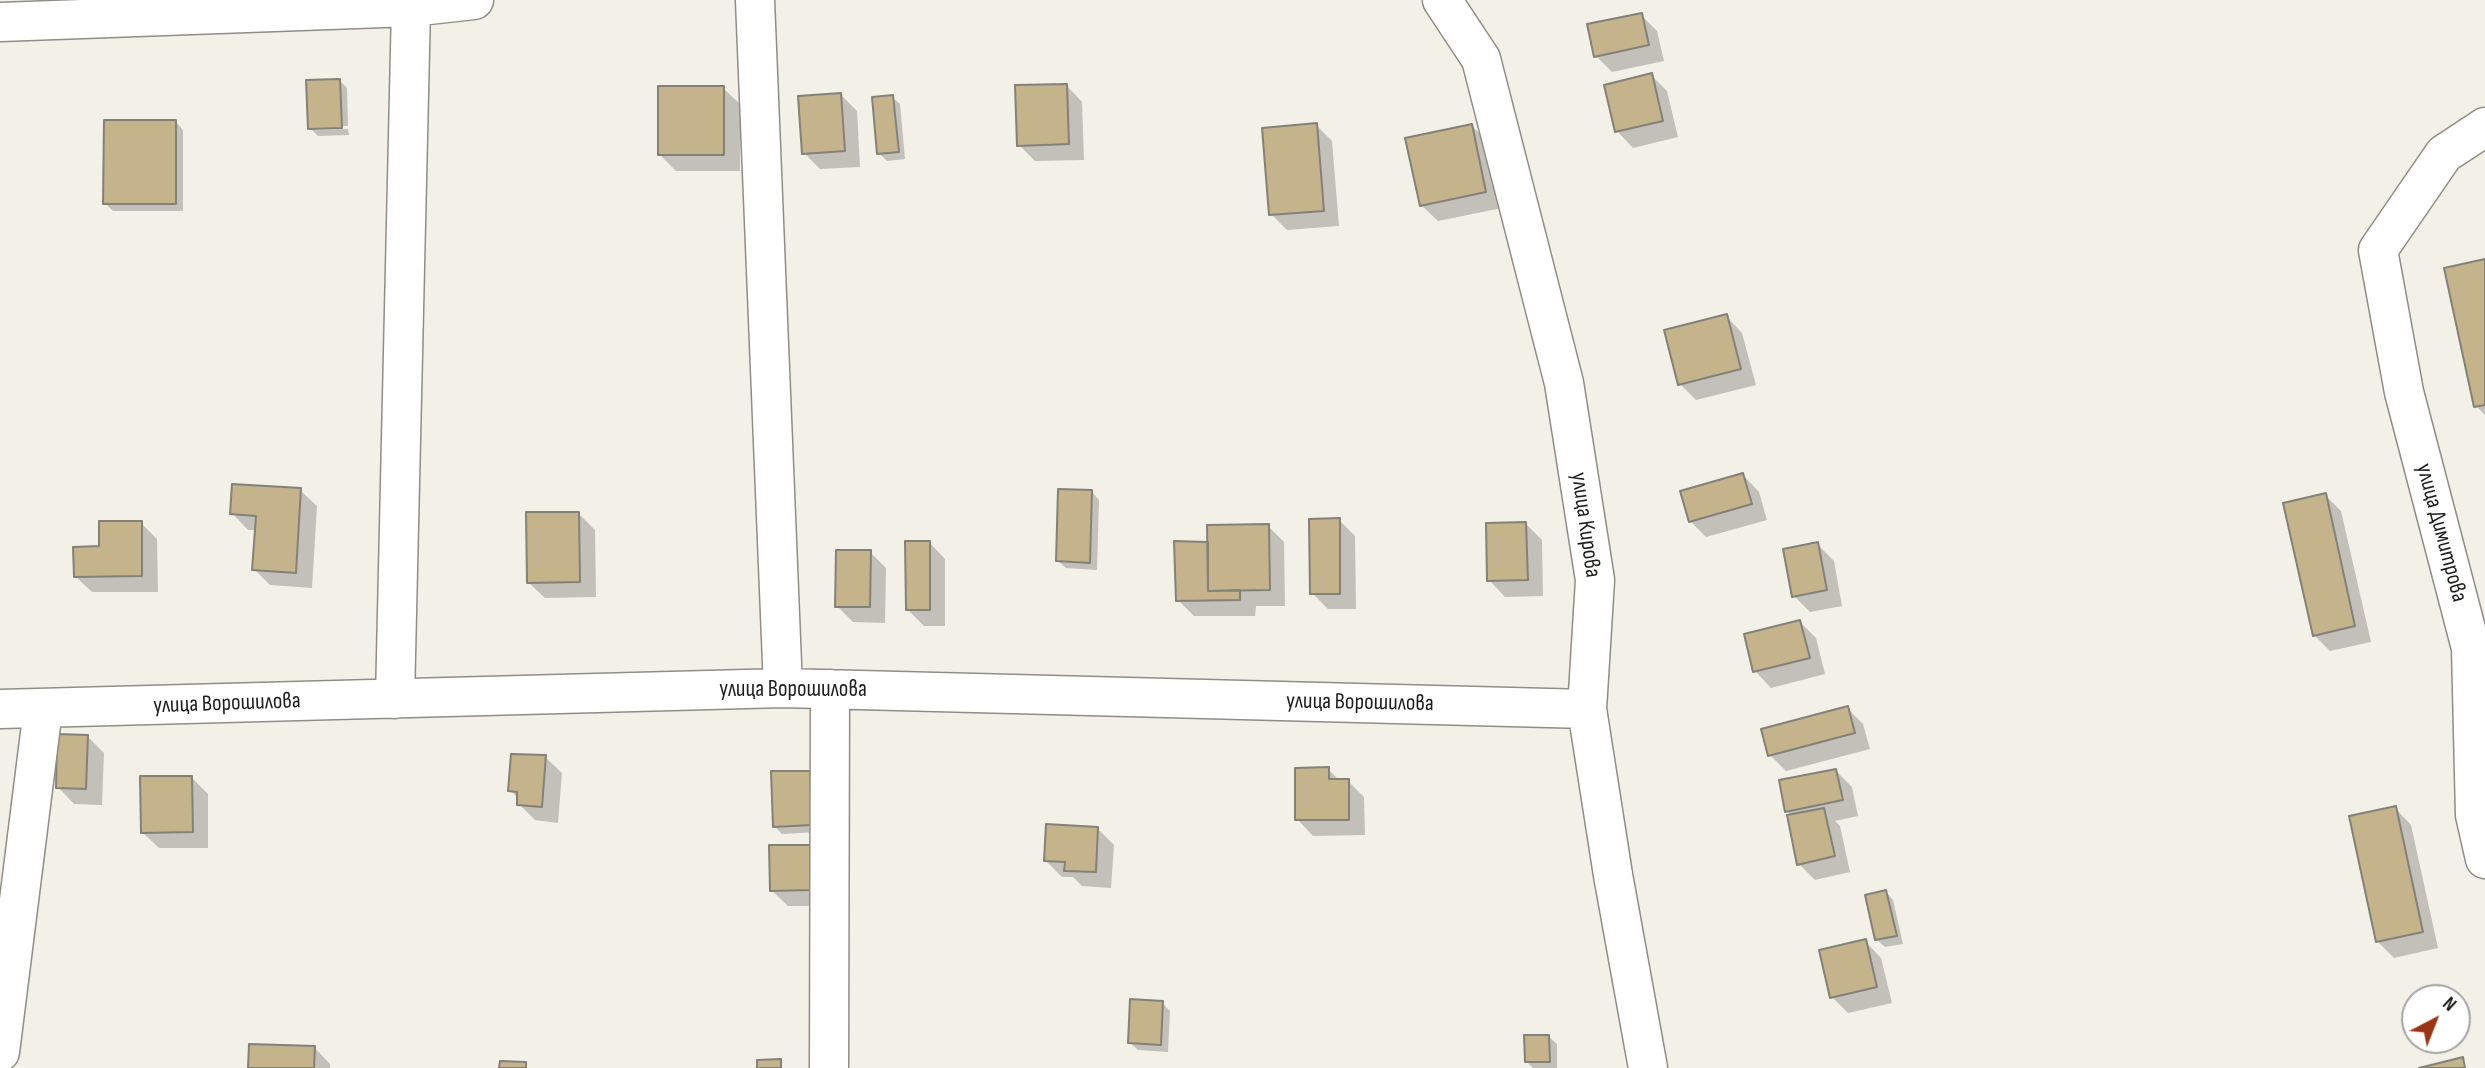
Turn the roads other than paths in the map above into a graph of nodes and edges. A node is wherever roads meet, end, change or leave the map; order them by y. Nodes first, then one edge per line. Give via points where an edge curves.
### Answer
1 (474, 0) edge
2 (755, 0) edge
3 (1442, 0) edge
4 (411, 7) junction
5 (0, 22) edge
6 (2485, 127) edge
7 (783, 688) junction
8 (831, 689) junction
9 (395, 699) junction
10 (0, 709) edge
11 (43, 709) junction
12 (1587, 709) junction
13 (2485, 859) edge
14 (0, 1052) edge
15 (829, 1068) edge
16 (1648, 1068) edge

1 - 4 street
2 - 7 street
3 - 12 street, улица Кирова via 1481,60 1564,383 1595,580
4 - 5 street
4 - 9 street
6 - 13 street, улица Димитрова via 2444,154 2378,250 2404,392 2471,648 2475,815
7 - 8 street, улица Ворошилова
7 - 9 street, улица Ворошилова
8 - 12 street, улица Ворошилова
8 - 15 street
9 - 11 street, улица Ворошилова
10 - 11 street, улица Ворошилова
11 - 14 street
12 - 16 street, улица Кирова

